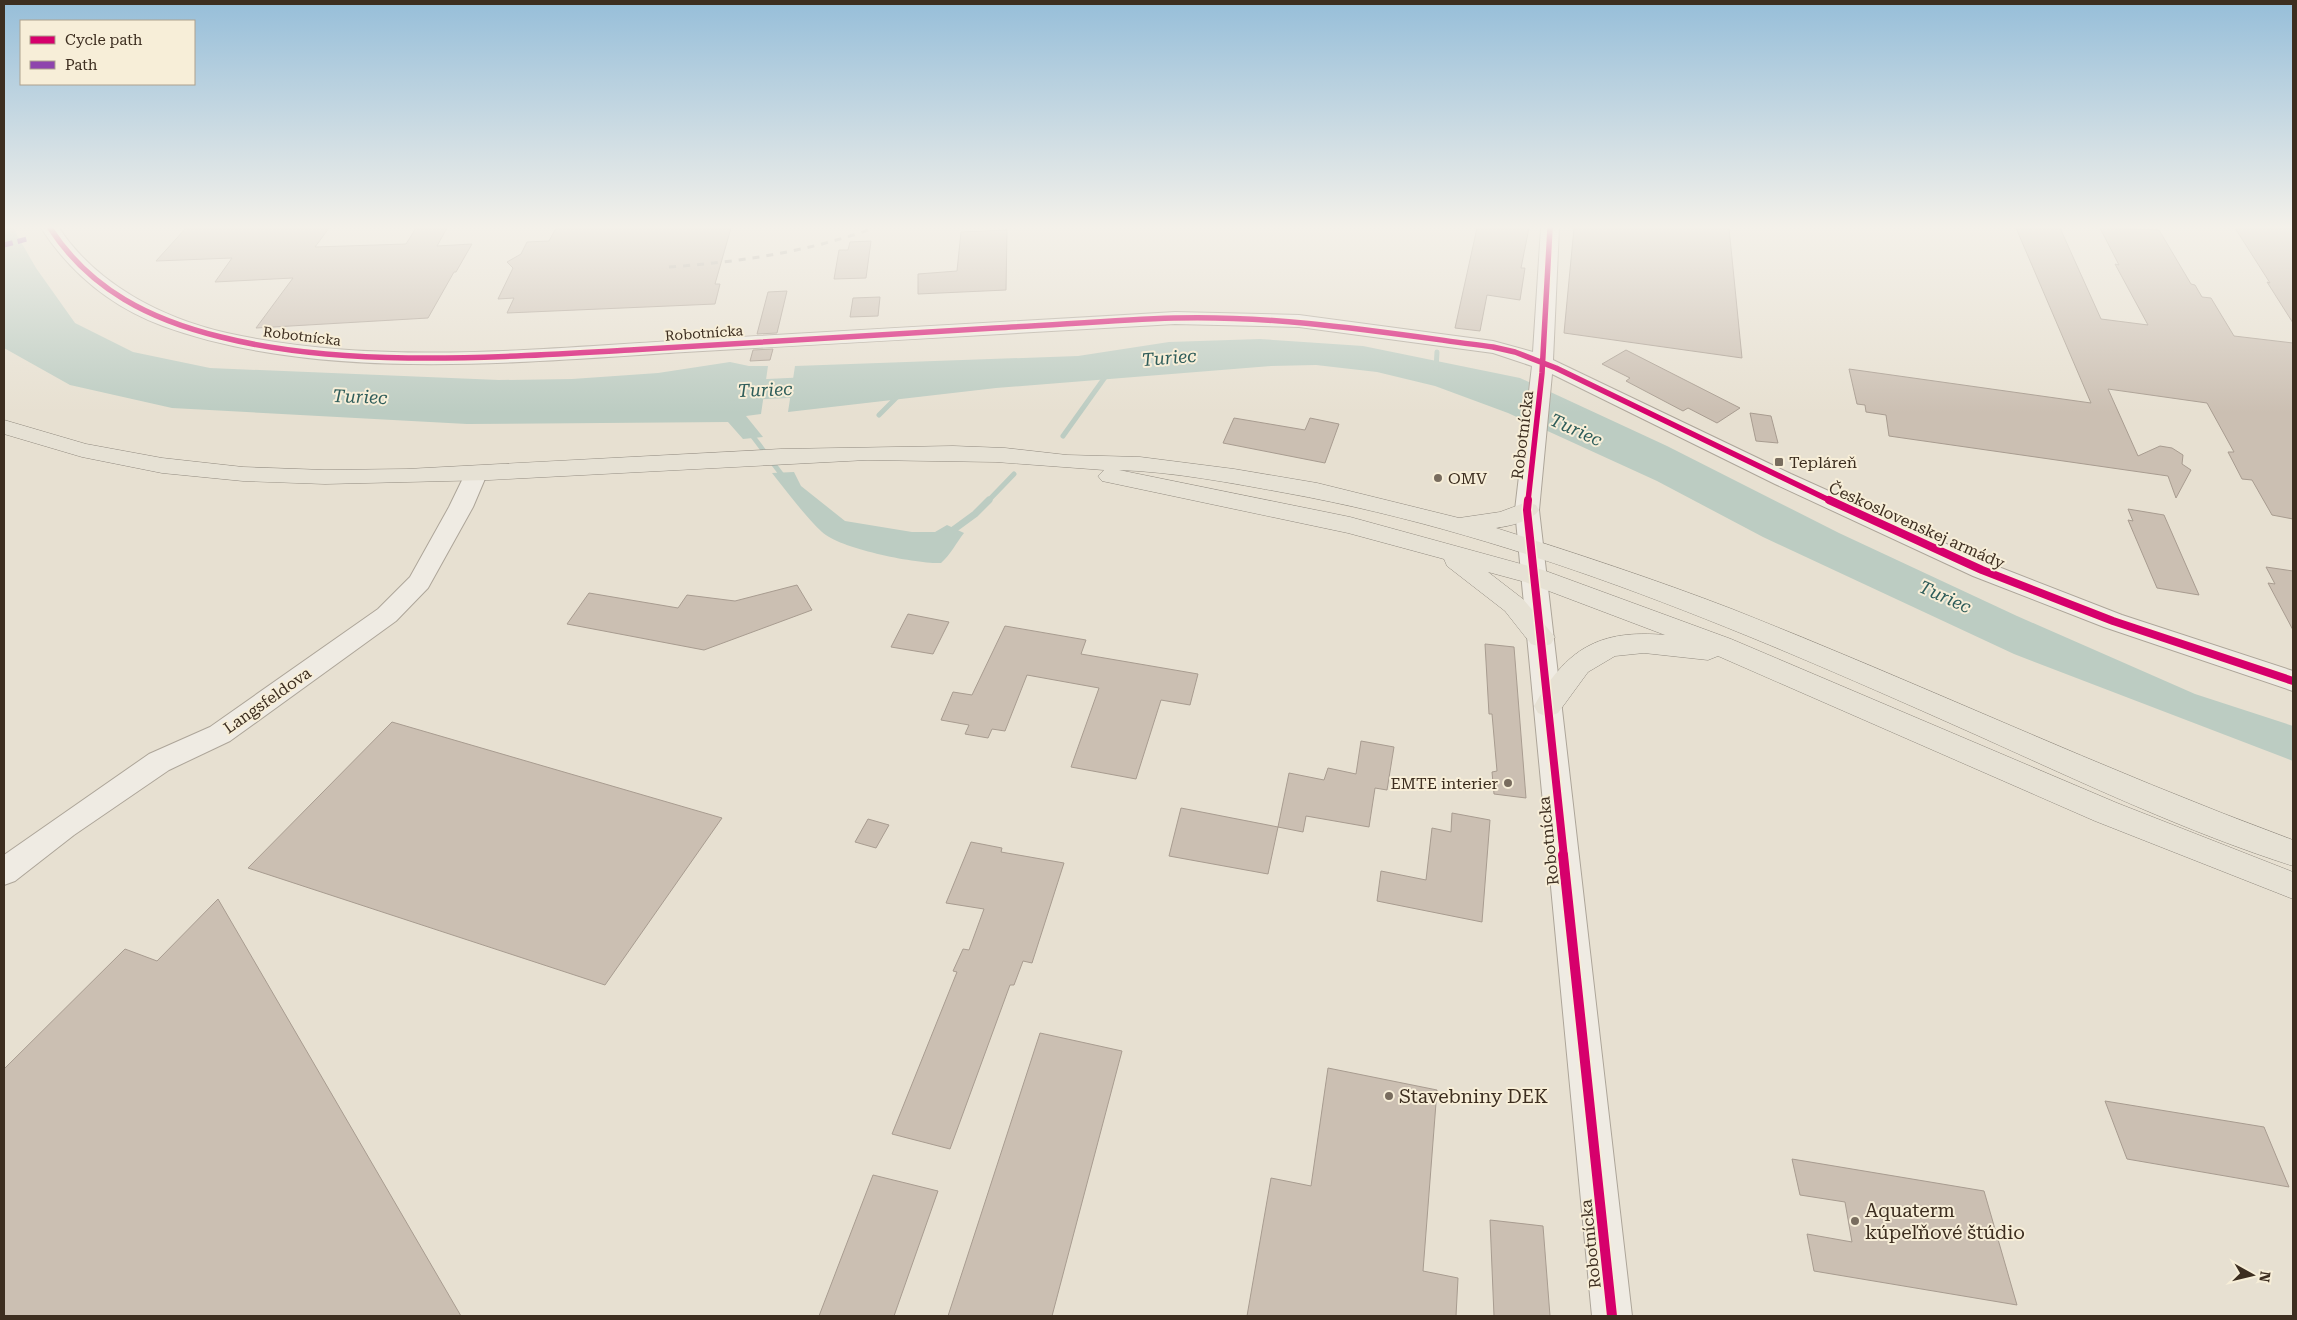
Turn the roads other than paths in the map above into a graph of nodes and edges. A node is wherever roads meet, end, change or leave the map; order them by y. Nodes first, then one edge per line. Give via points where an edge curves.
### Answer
1 (109, 290) edge
2 (1546, 290) edge
3 (1542, 368) junction
4 (4, 427) edge
5 (1075, 462) junction
6 (476, 474) junction
7 (1528, 510) junction
8 (1451, 524) junction
9 (1531, 548) junction
10 (1440, 549) junction
11 (1534, 576) junction
12 (1541, 637) junction
13 (1737, 653) junction
14 (2293, 681) edge
15 (1548, 706) junction
16 (2293, 853) edge
17 (4, 872) edge
18 (2293, 886) edge
19 (1612, 1316) edge

1 - 3 street, Robotnícka via 154,315 212,334 315,352 403,357 501,357 1118,321 1236,318 1328,324 1463,341 1515,352
2 - 3 street, Robotnícka
3 - 7 street, Robotnícka
3 - 14 street, Československej armády via 1982,570 2113,621
4 - 6 main road via 110,457 194,469 318,476
5 - 6 main road via 966,454 790,456
5 - 8 main road via 1153,465 1261,480 1364,501
5 - 10 main road via 1101,474 1278,509
6 - 17 street, Langsfeldova via 419,582 386,615 220,734 159,762
7 - 8 main road via 1491,522
7 - 9 street, Robotnícka
8 - 9 main road
9 - 11 street, Robotnícka
9 - 16 main road via 1629,580 1790,643 2119,786
10 - 11 main road
10 - 12 main road via 1514,605
11 - 12 street, Robotnícka
11 - 13 main road via 1655,619
12 - 15 street, Robotnícka
13 - 15 main road via 1643,644 1601,651 1583,660
13 - 18 main road via 2106,812
15 - 19 street, Robotnícka

